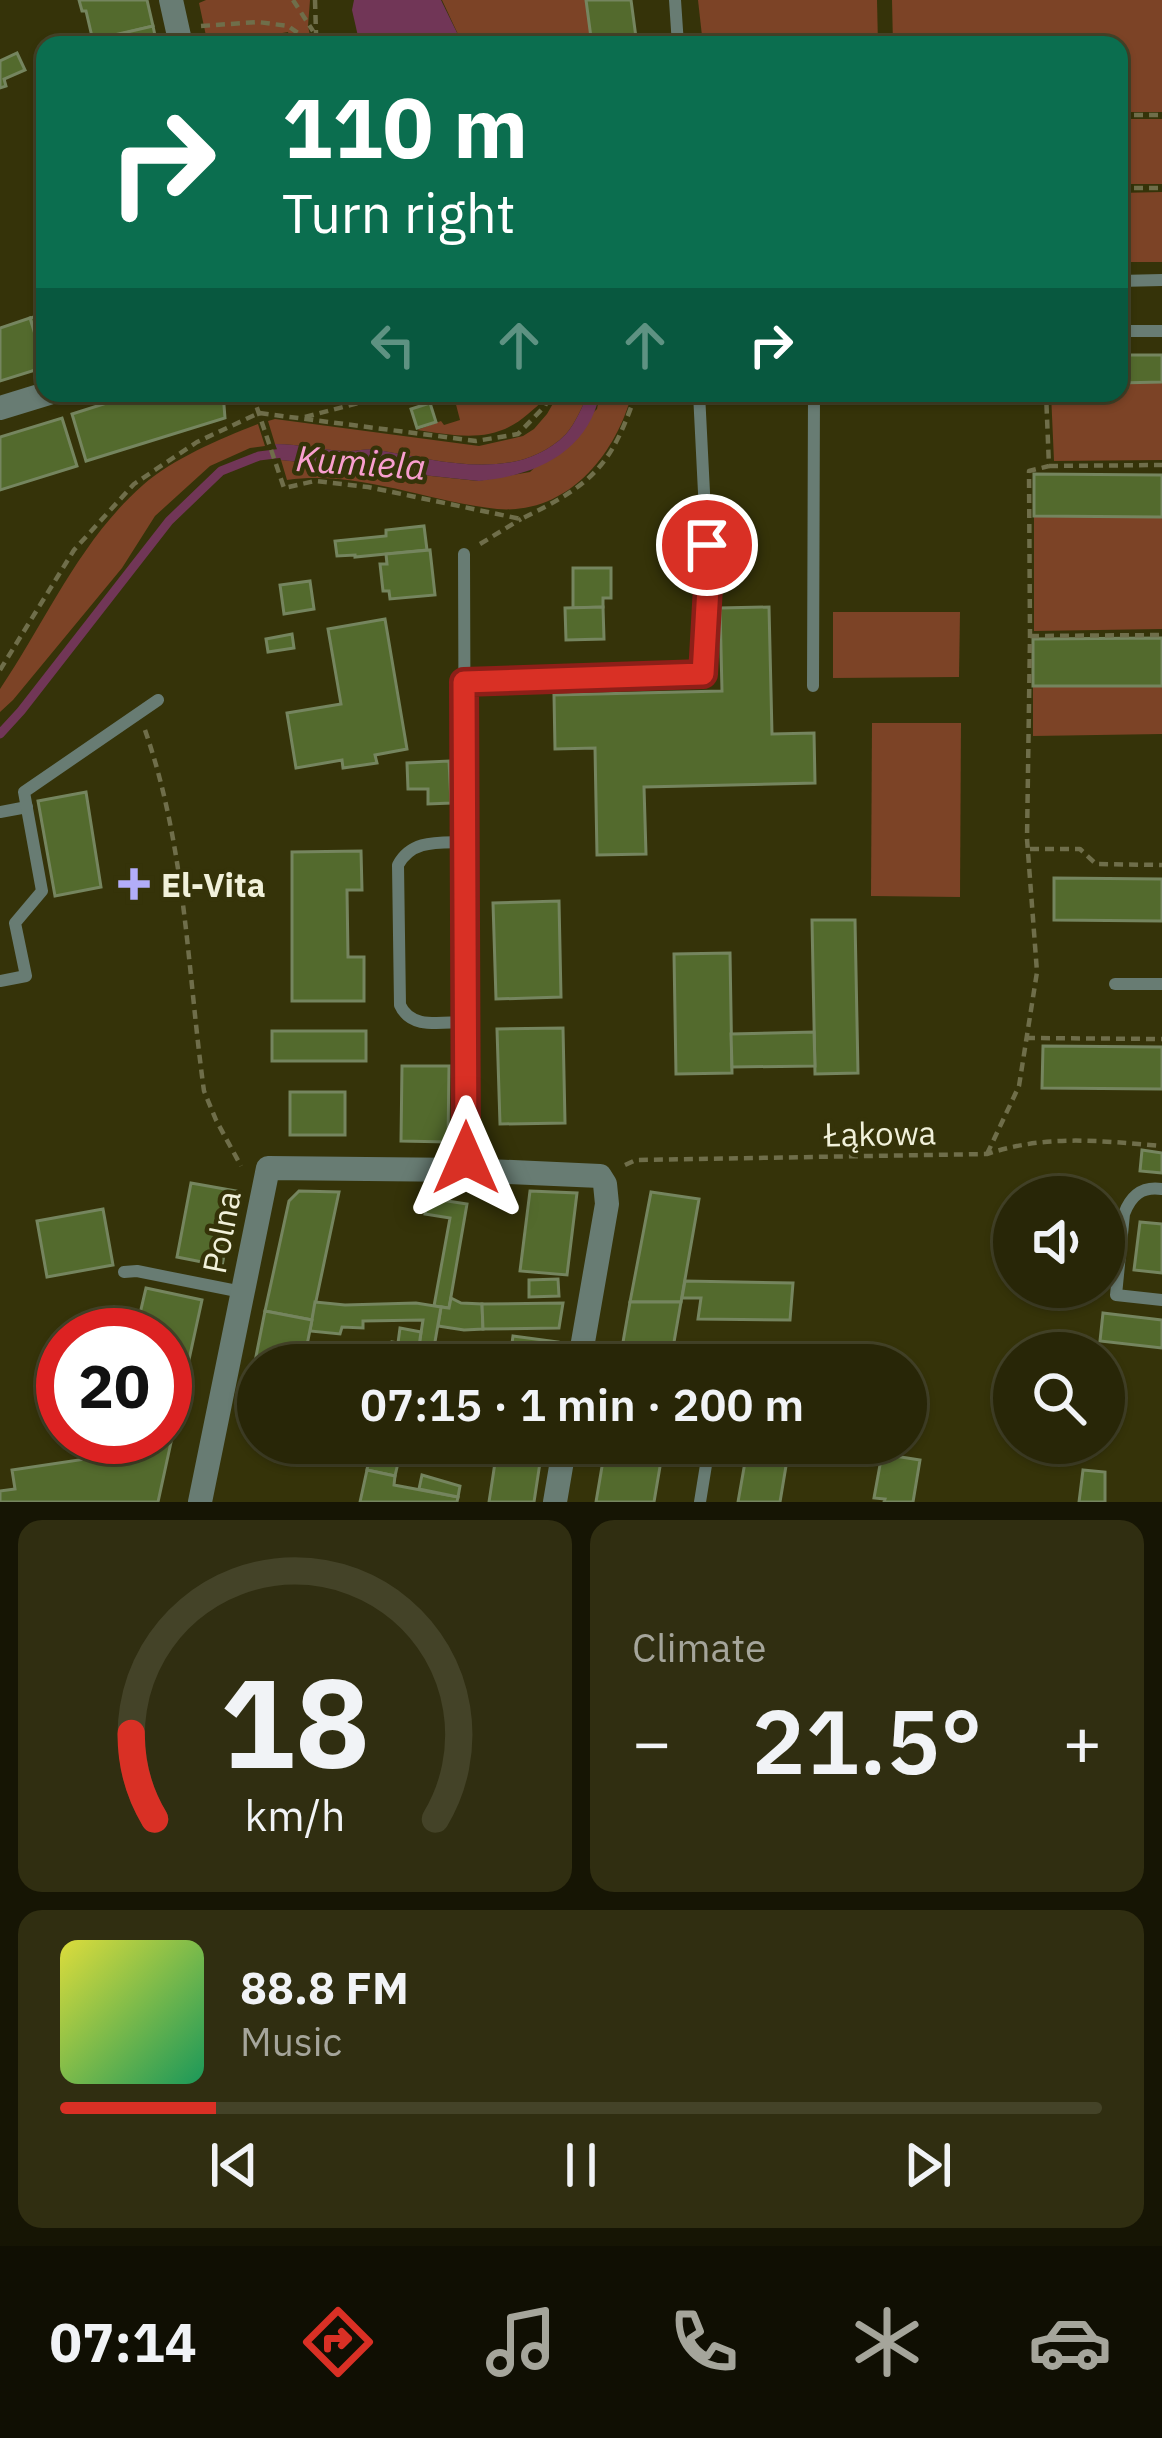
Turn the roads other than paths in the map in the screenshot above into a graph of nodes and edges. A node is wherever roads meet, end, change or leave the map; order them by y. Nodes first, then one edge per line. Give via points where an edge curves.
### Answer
1 (171, 0) edge
2 (675, 0) edge
3 (189, 36) edge
4 (677, 36) edge
5 (1162, 280) edge
6 (1128, 281) edge
7 (1128, 331) edge
8 (1162, 331) edge
9 (36, 397) edge
10 (699, 402) edge
11 (814, 402) edge
12 (0, 408) edge
13 (464, 554) road end
14 (464, 682) junction
15 (813, 686) dead end
16 (158, 700) dead end
17 (27, 807) junction
18 (0, 812) edge
19 (465, 842) junction
20 (0, 981) edge
21 (1115, 984) dead end
22 (1162, 984) edge
23 (465, 1022) junction
24 (466, 1170) junction
25 (1162, 1189) edge
26 (124, 1273) dead end
27 (243, 1292) junction
28 (1162, 1300) edge
29 (583, 1344) edge
30 (562, 1464) edge
31 (706, 1465) dead end
32 (200, 1502) edge
33 (555, 1502) edge
34 (700, 1502) edge

1 - 3 street
2 - 4 lane
5 - 6 lane
7 - 8 lane
9 - 12 street
10 - 14 lane via 708,572 703,674
11 - 15 lane
13 - 14 lane
14 - 19 lane
16 - 17 lane via 24,792
17 - 18 lane
17 - 20 lane via 42,891 16,923 26,976
19 - 23 lane
19 - 23 lane via 417,845 398,865 403,1013 417,1023
21 - 22 lane
23 - 24 lane
24 - 27 street, Polna via 268,1168
24 - 29 street, Polna via 600,1176 607,1204
25 - 28 lane via 1145,1189 1129,1202 1116,1295
26 - 27 lane
27 - 32 street, Polna
30 - 33 street
31 - 34 lane

